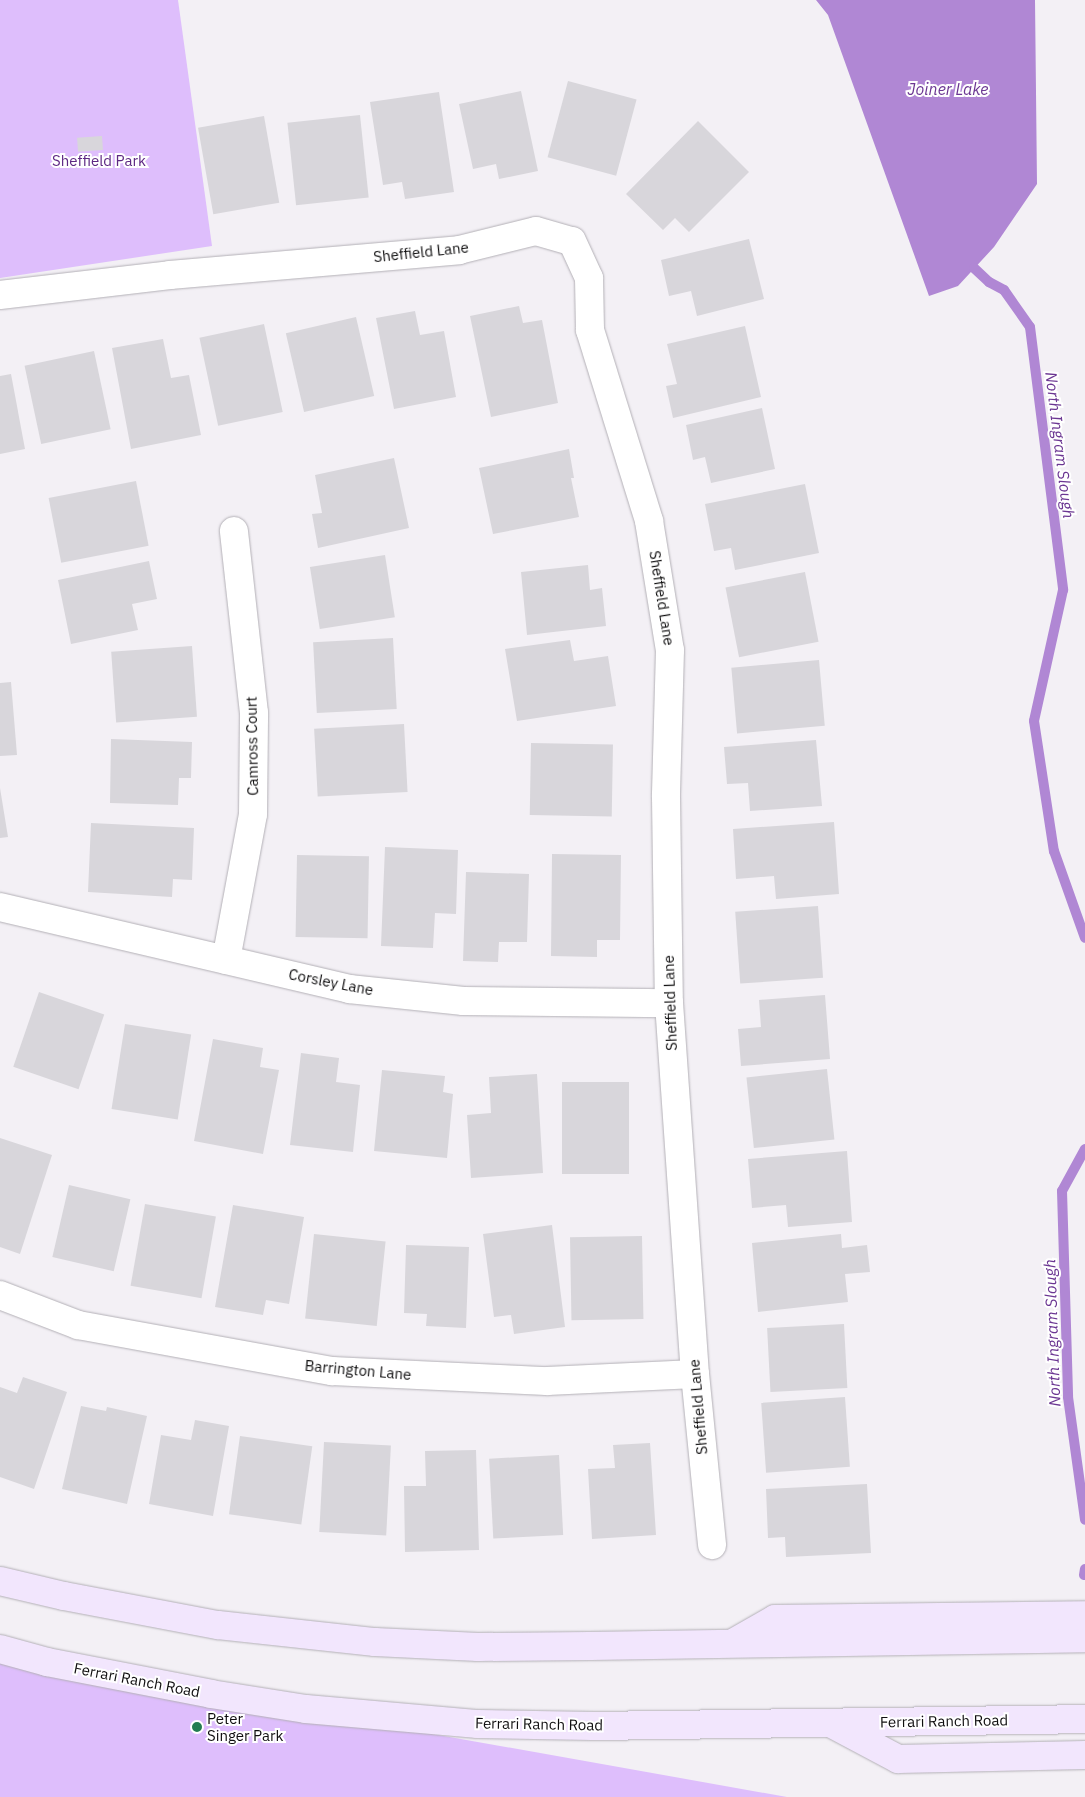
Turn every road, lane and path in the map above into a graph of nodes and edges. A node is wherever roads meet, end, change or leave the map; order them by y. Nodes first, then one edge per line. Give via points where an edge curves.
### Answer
1 (0, 295) edge
2 (234, 531) dead end
3 (0, 907) edge
4 (226, 960) junction
5 (669, 1002) junction
6 (0, 1295) edge
7 (694, 1374) junction
8 (712, 1545) dead end
9 (0, 1581) edge
10 (1085, 1615) edge
11 (1085, 1638) edge
12 (732, 1644) junction
13 (0, 1649) edge
14 (1085, 1719) edge
15 (828, 1722) junction
16 (1085, 1755) edge

1 - 5 street, Sheffield Lane via 170,275 459,250 536,231 572,241 588,278 590,330 649,521 670,650 666,797
2 - 4 street, Camross Court via 254,713 253,814
3 - 4 street, Corsley Lane
4 - 5 street, Corsley Lane via 349,989 463,1002
5 - 7 street, Sheffield Lane
6 - 7 street, Barrington Lane via 78,1326 332,1371 547,1381
7 - 8 street, Sheffield Lane
9 - 12 main road via 160,1615 311,1636 478,1647
10 - 12 main road via 775,1619
11 - 12 main road
13 - 15 main road, Ferrari Ranch Road via 47,1662 210,1694 374,1716 478,1724 593,1726
14 - 15 main road, Ferrari Ranch Road
15 - 16 main road via 898,1758

